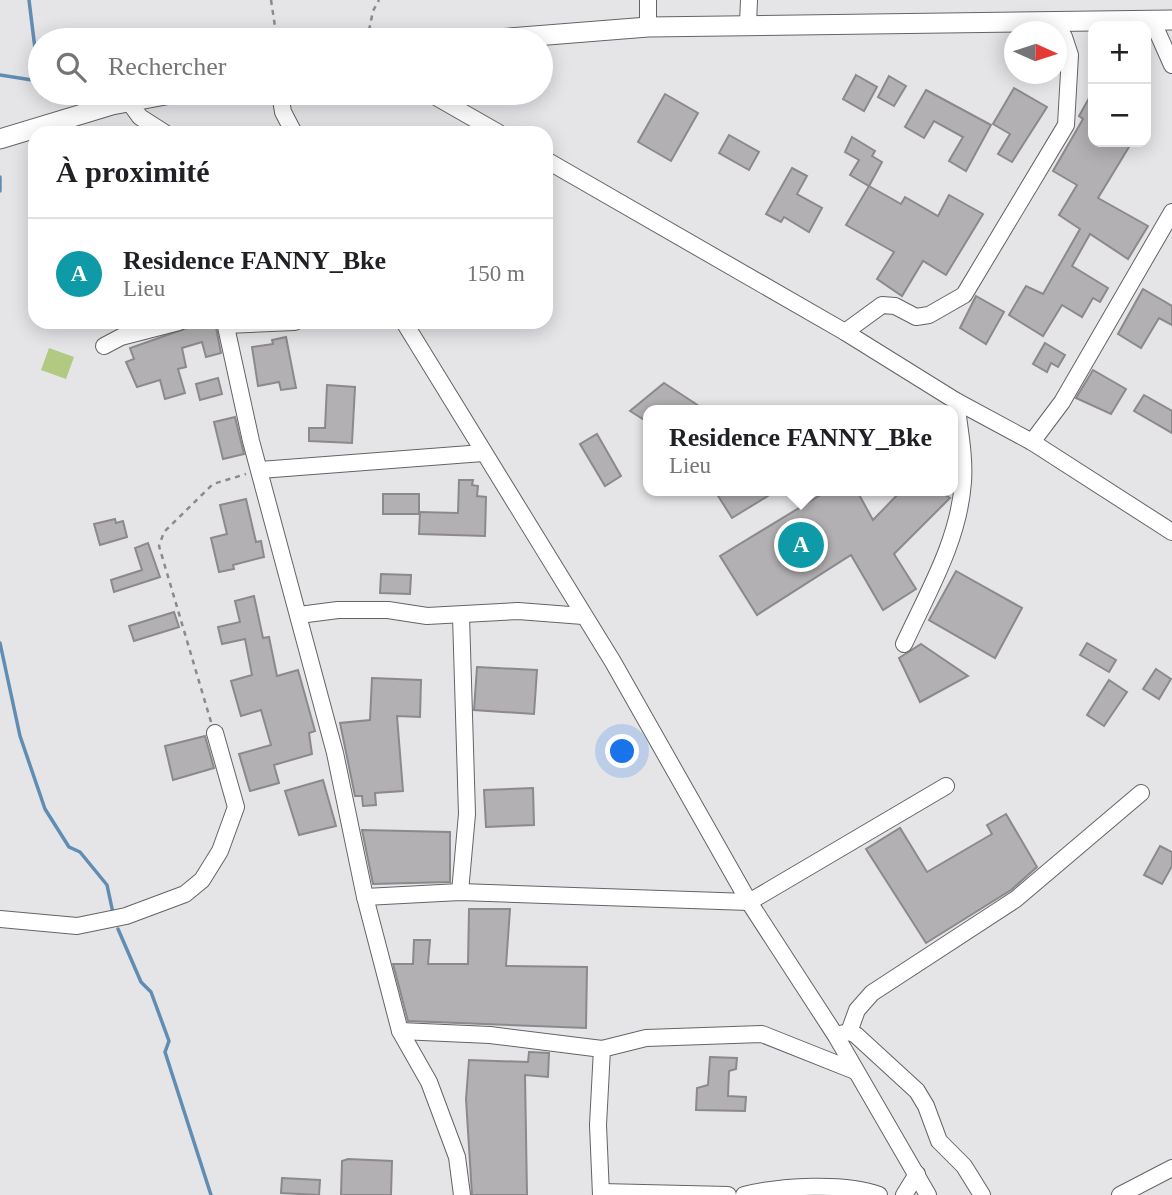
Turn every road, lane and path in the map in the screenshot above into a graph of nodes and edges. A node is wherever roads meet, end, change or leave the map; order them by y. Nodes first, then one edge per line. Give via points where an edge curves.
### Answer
1 (271, 0) edge
2 (379, 0) edge
3 (648, 0) edge
4 (749, 0) edge
5 (1152, 20) junction
6 (1172, 20) edge
7 (1004, 21) edge
8 (1054, 21) edge
9 (748, 24) junction
10 (648, 27) junction
11 (275, 28) edge
12 (369, 28) edge
13 (553, 35) edge
14 (1067, 46) edge
15 (1172, 65) edge
16 (119, 105) edge
17 (131, 105) edge
18 (282, 105) edge
19 (450, 105) edge
20 (45, 126) edge
21 (154, 126) edge
22 (290, 126) edge
23 (487, 126) edge
24 (28, 131) edge
25 (0, 139) edge
26 (553, 164) edge
27 (1172, 212) edge
28 (152, 329) edge
29 (227, 329) edge
30 (408, 329) edge
31 (845, 332) junction
32 (104, 346) dead end
33 (956, 401) junction
34 (956, 405) edge
35 (958, 420) edge
36 (1032, 442) junction
37 (483, 453) junction
38 (260, 470) junction
39 (1172, 532) edge
40 (299, 615) junction
41 (461, 615) junction
42 (583, 616) junction
43 (904, 644) dead end
44 (215, 733) joint
45 (946, 786) dead end
46 (1142, 793) dead end
47 (460, 892) junction
48 (365, 897) junction
49 (749, 902) junction
50 (0, 919) edge
51 (400, 1031) junction
52 (843, 1034) junction
53 (602, 1049) junction
54 (855, 1071) junction
55 (1172, 1168) edge
56 (916, 1174) junction
57 (601, 1193) edge
58 (462, 1195) edge
59 (728, 1195) edge
60 (744, 1195) edge
61 (879, 1195) edge
62 (904, 1195) edge
63 (928, 1195) edge
64 (982, 1195) edge
65 (1120, 1195) edge

1 - 11 path
2 - 12 path
3 - 10 street
4 - 9 street
5 - 6 main road
5 - 8 main road
5 - 15 street
7 - 9 main road
9 - 10 main road
10 - 13 main road
14 - 31 street via 1071,83 1066,125 964,295 929,315 916,317 883,305
16 - 20 main road
17 - 21 street
18 - 22 street
19 - 23 street
24 - 25 main road
26 - 31 street
27 - 36 street via 1062,402
28 - 32 street
29 - 38 street
30 - 37 street
31 - 33 street
33 - 34 street
33 - 36 street
35 - 43 street via 964,479 960,514
36 - 39 street
37 - 38 street
37 - 42 street
38 - 40 street
38 - 44 path via 213,484 164,532 159,546
40 - 41 street via 338,610
40 - 48 street via 335,753
41 - 42 street via 518,611
41 - 47 street via 467,814
42 - 49 street
44 - 50 street via 236,807 220,851 202,880 164,904 114,919 77,926
45 - 49 street
46 - 52 street via 1016,899 872,993
47 - 48 street
47 - 49 street
48 - 51 street
49 - 52 street
51 - 53 street via 490,1035
51 - 58 street via 429,1082 457,1157
52 - 54 street
52 - 64 street via 917,1091 939,1141 964,1166
53 - 54 street via 646,1038 762,1034
53 - 57 street
54 - 56 street
55 - 65 street
56 - 62 street
56 - 63 street
57 - 59 street
60 - 61 street via 794,1188 866,1190

